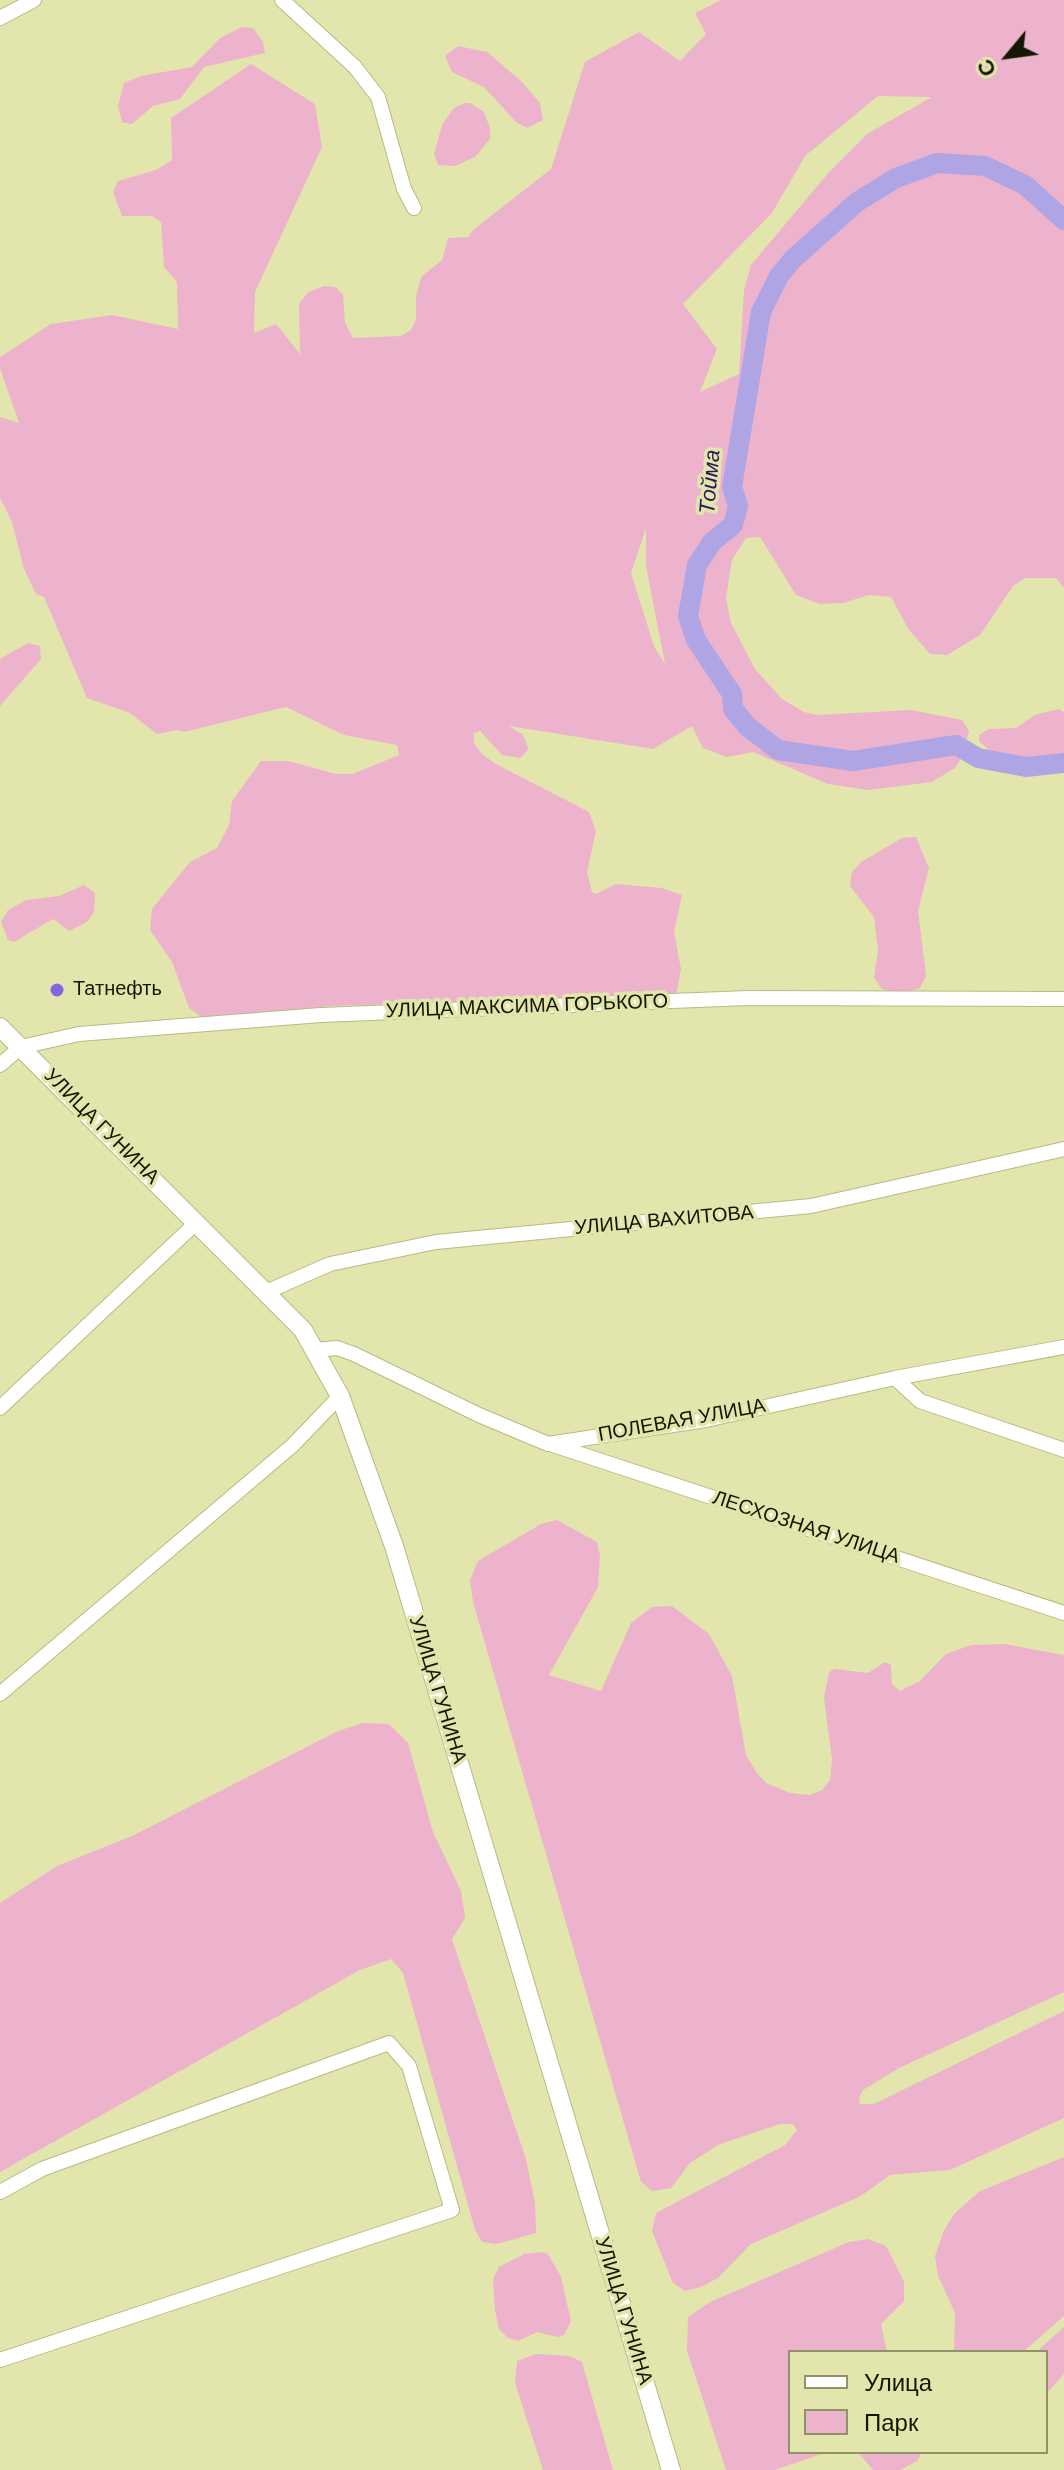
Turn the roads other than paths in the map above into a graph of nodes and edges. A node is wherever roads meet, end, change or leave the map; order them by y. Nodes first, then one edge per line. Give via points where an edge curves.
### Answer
1 (34, 0) edge
2 (282, 0) edge
3 (0, 18) edge
4 (414, 208) dead end
5 (1064, 999) edge
6 (0, 1027) edge
7 (21, 1047) junction
8 (0, 1065) edge
9 (1064, 1149) edge
10 (197, 1222) junction
11 (266, 1292) junction
12 (1064, 1347) edge
13 (316, 1350) junction
14 (895, 1378) junction
15 (340, 1396) junction
16 (0, 1408) edge
17 (548, 1444) junction
18 (1064, 1450) edge
19 (1064, 1613) edge
20 (0, 1694) edge
21 (0, 2192) edge
22 (0, 2360) edge
23 (671, 2470) edge

1 - 3 street
2 - 4 street via 355,67 378,97
5 - 7 street, УЛИЦА МАКСИМА ГОРЬКОГО via 747,998 321,1015 130,1027
6 - 7 main road, УЛИЦА ГУНИНА
7 - 8 street, УЛИЦА МАКСИМА ГОРЬКОГО
7 - 10 main road, УЛИЦА ГУНИНА
9 - 11 street, УЛИЦА ВАХИТОВА via 811,1206 436,1242 330,1264
10 - 11 main road, УЛИЦА ГУНИНА
10 - 16 street
11 - 13 main road, УЛИЦА ГУНИНА
12 - 14 street, ПОЛЕВАЯ УЛИЦА
13 - 15 main road, УЛИЦА ГУНИНА
13 - 17 street via 337,1348 354,1354
14 - 17 street, ПОЛЕВАЯ УЛИЦА via 706,1420
14 - 18 street via 920,1401
15 - 20 street via 293,1445
15 - 23 main road, УЛИЦА ГУНИНА via 394,1546
17 - 19 street, ЛЕСХОЗНАЯ УЛИЦА
21 - 22 street via 42,2169 389,2043 409,2066 452,2210

